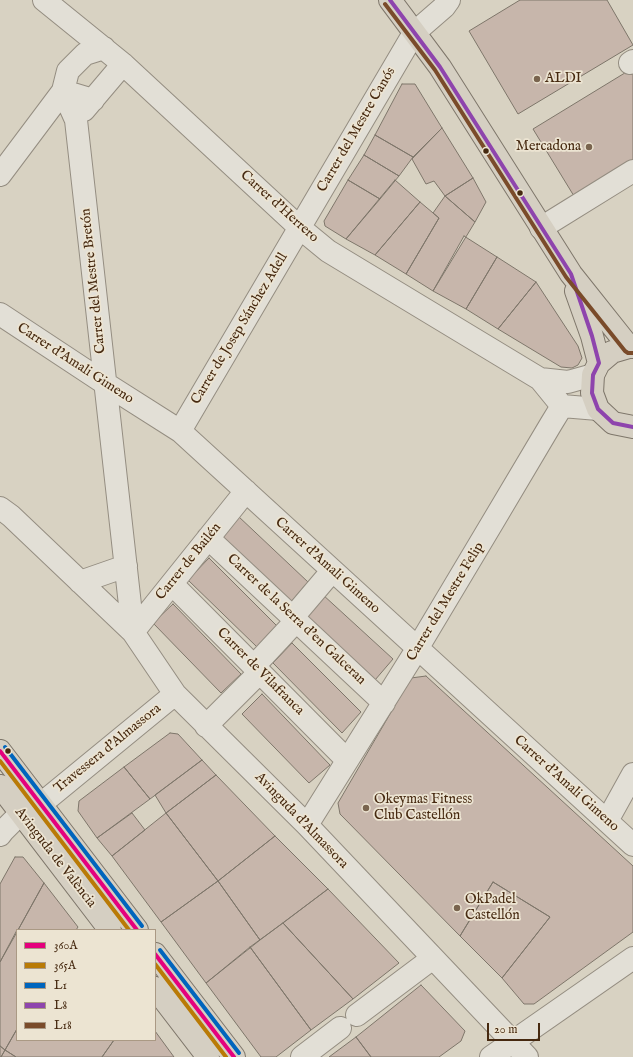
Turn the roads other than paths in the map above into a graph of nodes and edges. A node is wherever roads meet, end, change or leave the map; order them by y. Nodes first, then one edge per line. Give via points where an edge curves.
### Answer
1 (44, 0) edge
2 (390, 0) edge
3 (449, 0) edge
4 (414, 33) junction
5 (104, 48) junction
6 (123, 64) junction
7 (63, 91) junction
8 (93, 100) junction
9 (76, 120) junction
10 (633, 171) edge
11 (0, 175) edge
12 (300, 228) junction
13 (541, 228) junction
14 (571, 274) junction
15 (0, 314) edge
16 (631, 347) edge
17 (596, 369) junction
18 (540, 379) junction
19 (106, 384) junction
20 (562, 406) junction
21 (598, 409) junction
22 (633, 427) edge
23 (180, 431) junction
24 (246, 492) junction
25 (0, 508) edge
26 (208, 538) junction
27 (126, 566) junction
28 (332, 571) junction
29 (80, 582) junction
30 (172, 584) junction
31 (294, 619) junction
32 (133, 632) junction
33 (418, 649) junction
34 (257, 669) junction
35 (175, 694) junction
36 (384, 703) junction
37 (206, 726) junction
38 (0, 751) edge
39 (347, 760) junction
40 (633, 774) edge
41 (0, 786) edge
42 (41, 804) junction
43 (20, 813) junction
44 (607, 821) junction
45 (307, 825) junction
46 (0, 835) edge
47 (633, 845) edge
48 (109, 929) edge
49 (136, 929) edge
50 (156, 955) edge
51 (432, 958) junction
52 (633, 958) edge
53 (156, 989) edge
54 (519, 1049) edge
55 (208, 1057) edge
56 (234, 1057) edge
57 (302, 1057) edge
58 (491, 1057) edge

1 - 5 street, Carrer d'Herrero
2 - 4 main road
3 - 4 street, Carrer del Mestre Canós
4 - 12 street, Carrer del Mestre Canós
4 - 13 main road via 440,66
5 - 6 street, Carrer d'Herrero
5 - 7 street via 85,54 68,71
6 - 8 street
6 - 12 street, Carrer d'Herrero
7 - 8 street
7 - 9 street, Carrer del Mestre Bretón
7 - 11 street
8 - 9 street
9 - 19 street, Carrer del Mestre Bretón
10 - 13 street
12 - 18 street, Carrer d'Herrero via 328,251
12 - 23 street, Carrer de Josep Sánchez Adell
13 - 14 main road
14 - 16 main road
14 - 17 main road via 592,336
15 - 19 street, Carrer d'Amali Gimeno
16 - 17 main road via 612,352
17 - 18 street, Carrer d'Herrero via 568,382
17 - 21 main road via 592,393
18 - 20 street, Carrer d'Herrero
19 - 23 street, Carrer d'Amali Gimeno
19 - 27 street, Carrer del Mestre Bretón
20 - 21 street
20 - 33 street, Carrer del Mestre Felip
21 - 22 main road via 613,423
23 - 24 street, Carrer d'Amali Gimeno
24 - 26 street, Carrer de Bailén
24 - 28 street, Carrer d'Amali Gimeno
25 - 29 street, Avinguda d'Almassora
26 - 30 street, Carrer de Bailén
26 - 31 street, Carrer de la Serra d'en Galceran
27 - 29 street
27 - 32 street, Carrer del Mestre Bretón
28 - 31 street
28 - 33 street, Carrer d'Amali Gimeno
29 - 32 street, Avinguda d'Almassora
30 - 32 street, Carrer de Bailén
30 - 34 street, Carrer de Vilafranca
31 - 34 street
31 - 36 street, Carrer de la Serra d'en Galceran
32 - 35 street, Avinguda d'Almassora
33 - 36 street, Carrer del Mestre Felip
33 - 44 street, Carrer d'Amali Gimeno
34 - 37 street
34 - 39 street, Carrer de Vilafranca
35 - 37 street, Avinguda d'Almassora
35 - 42 street, Travessera d'Almassora
36 - 39 street, Carrer del Mestre Felip
37 - 45 street, Avinguda d'Almassora
38 - 42 main road, Avinguda de València
39 - 45 street, Carrer del Mestre Felip
40 - 44 street
41 - 43 main road, Avinguda de València
42 - 49 main road, Avinguda de València
43 - 46 street
43 - 48 main road, Avinguda de València
44 - 47 street, Carrer d'Amali Gimeno
45 - 51 street, Avinguda d'Almassora
50 - 56 main road
51 - 54 street, Avinguda d'Almassora
51 - 57 street
52 - 54 street
53 - 55 main road
54 - 58 street

